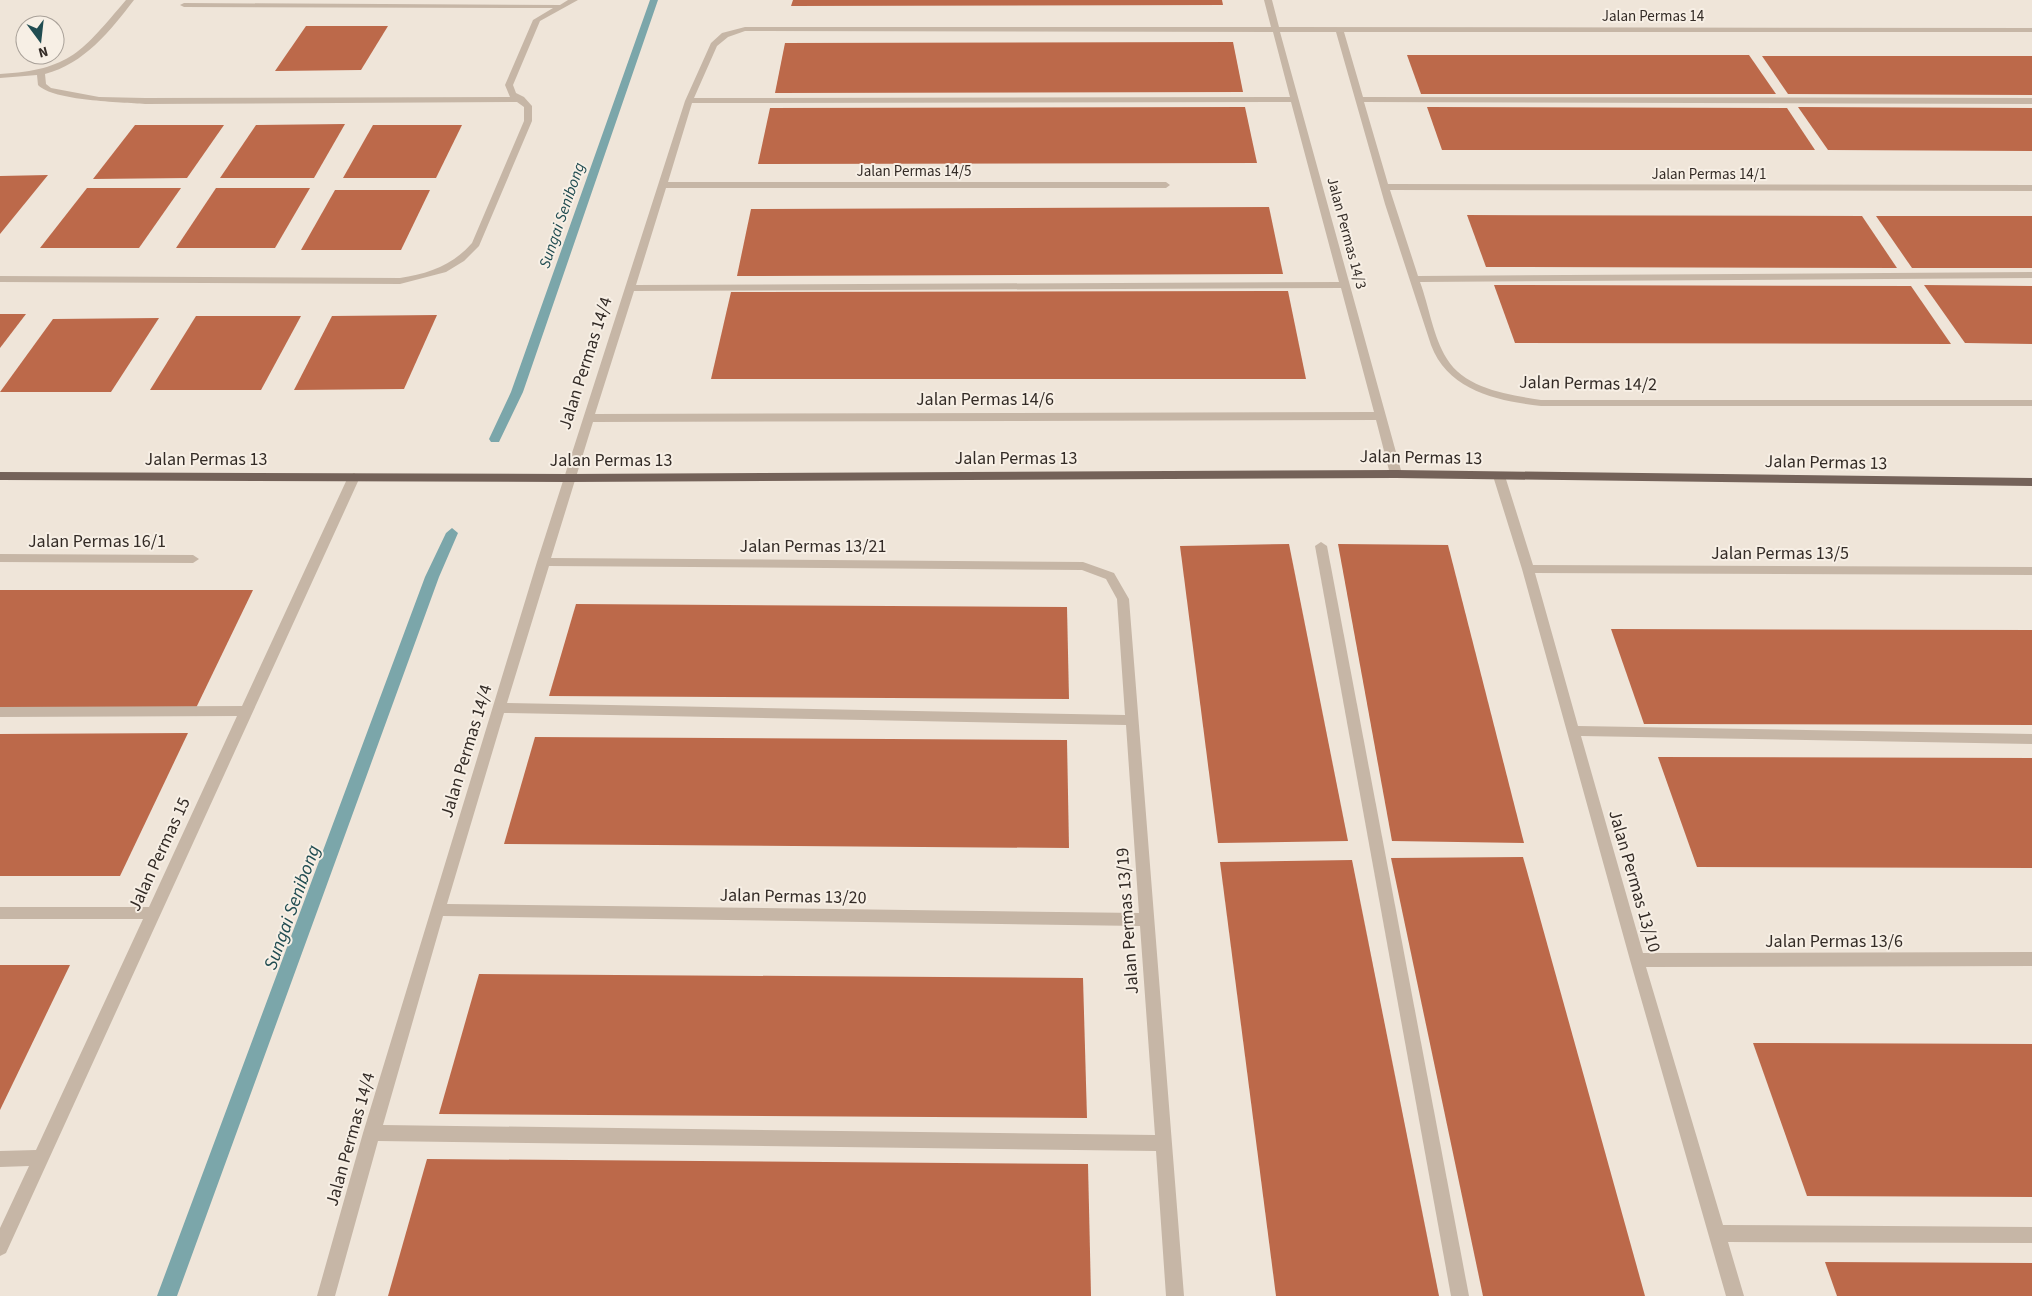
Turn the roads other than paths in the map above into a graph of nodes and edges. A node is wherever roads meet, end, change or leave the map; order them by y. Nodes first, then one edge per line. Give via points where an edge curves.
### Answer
1 (130, 0) edge
2 (574, 0) edge
3 (1268, 0) edge
4 (184, 6) dead end
5 (562, 6) junction
6 (1274, 28) junction
7 (1339, 29) junction
8 (2032, 30) edge
9 (41, 74) junction
10 (0, 76) edge
11 (521, 99) junction
12 (1296, 99) junction
13 (1360, 99) junction
14 (689, 101) junction
15 (2032, 101) edge
16 (662, 185) junction
17 (1166, 186) dead end
18 (1385, 187) junction
19 (2032, 188) edge
20 (2032, 275) edge
21 (0, 279) edge
22 (1413, 279) junction
23 (1346, 285) junction
24 (630, 288) junction
25 (2032, 403) edge
26 (1381, 416) junction
27 (589, 418) junction
28 (1396, 474) junction
29 (0, 476) edge
30 (1499, 476) junction
31 (354, 477) junction
32 (568, 478) junction
33 (2032, 482) edge
34 (1321, 546) dead end
35 (0, 558) edge
36 (193, 559) dead end
37 (543, 562) junction
38 (1083, 566) joint
39 (1528, 569) junction
40 (2032, 571) edge
41 (500, 708) junction
42 (246, 711) junction
43 (0, 712) edge
44 (1132, 720) junction
45 (1573, 731) junction
46 (2032, 739) edge
47 (439, 910) junction
48 (0, 913) edge
49 (153, 913) junction
50 (1147, 920) junction
51 (2032, 959) edge
52 (1637, 960) junction
53 (372, 1133) junction
54 (1164, 1143) junction
55 (41, 1158) junction
56 (0, 1159) edge
57 (1717, 1233) junction
58 (2032, 1235) edge
59 (0, 1247) edge
60 (326, 1296) edge
61 (1175, 1296) edge
62 (1460, 1296) edge
63 (1735, 1296) edge

1 - 9 street via 83,54
2 - 5 street
3 - 6 street, Jalan Permas 14/3
4 - 5 street
5 - 11 street via 537,20 509,85 512,94
6 - 7 street, Jalan Permas 14
6 - 12 street, Jalan Permas 14/3
6 - 14 street, Jalan Permas 14/4 via 745,29 725,35 714,45
7 - 8 street, Jalan Permas 14
7 - 13 street, Jalan Permas 14/2
9 - 10 street
9 - 11 street via 42,85 48,90 99,99
11 - 21 street via 528,106 528,121 476,244 459,261 427,275 400,281
12 - 14 street
12 - 23 street, Jalan Permas 14/3
13 - 15 street
13 - 18 street, Jalan Permas 14/2
14 - 16 street, Jalan Permas 14/4
16 - 17 street, Jalan Permas 14/5
16 - 24 street, Jalan Permas 14/4
18 - 19 street, Jalan Permas 14/1
18 - 22 street, Jalan Permas 14/2
20 - 22 street
22 - 25 street, Jalan Permas 14/2 via 1444,363 1460,377 1507,399 1541,403
23 - 24 street
23 - 26 street, Jalan Permas 14/3
24 - 27 street, Jalan Permas 14/4
26 - 27 street, Jalan Permas 14/6
26 - 28 street, Jalan Permas 14/3
27 - 32 street, Jalan Permas 14/4
28 - 30 main road, Jalan Permas 13
28 - 32 main road, Jalan Permas 13
29 - 31 main road, Jalan Permas 13
30 - 33 main road, Jalan Permas 13
30 - 39 street, Jalan Permas 13/10
31 - 32 main road, Jalan Permas 13
31 - 42 street, Jalan Permas 15
32 - 37 street, Jalan Permas 14/4
34 - 62 street
35 - 36 street, Jalan Permas 16/1
37 - 38 street, Jalan Permas 13/21
37 - 41 street, Jalan Permas 14/4
38 - 44 street, Jalan Permas 13/19 via 1110,576 1123,599
39 - 40 street, Jalan Permas 13/5
39 - 45 street, Jalan Permas 13/10
41 - 44 street
41 - 47 street, Jalan Permas 14/4
42 - 43 street
42 - 49 street, Jalan Permas 15
44 - 50 street, Jalan Permas 13/19
45 - 46 street
45 - 52 street, Jalan Permas 13/10
47 - 50 street, Jalan Permas 13/20
47 - 53 street, Jalan Permas 14/4
48 - 49 street
49 - 55 street, Jalan Permas 15
50 - 54 street, Jalan Permas 13/19
51 - 52 street, Jalan Permas 13/6
52 - 57 street, Jalan Permas 13/10
53 - 54 street
53 - 60 street, Jalan Permas 14/4
54 - 61 street, Jalan Permas 13/19
55 - 56 street
55 - 59 street, Jalan Permas 15
57 - 58 street
57 - 63 street, Jalan Permas 13/10

